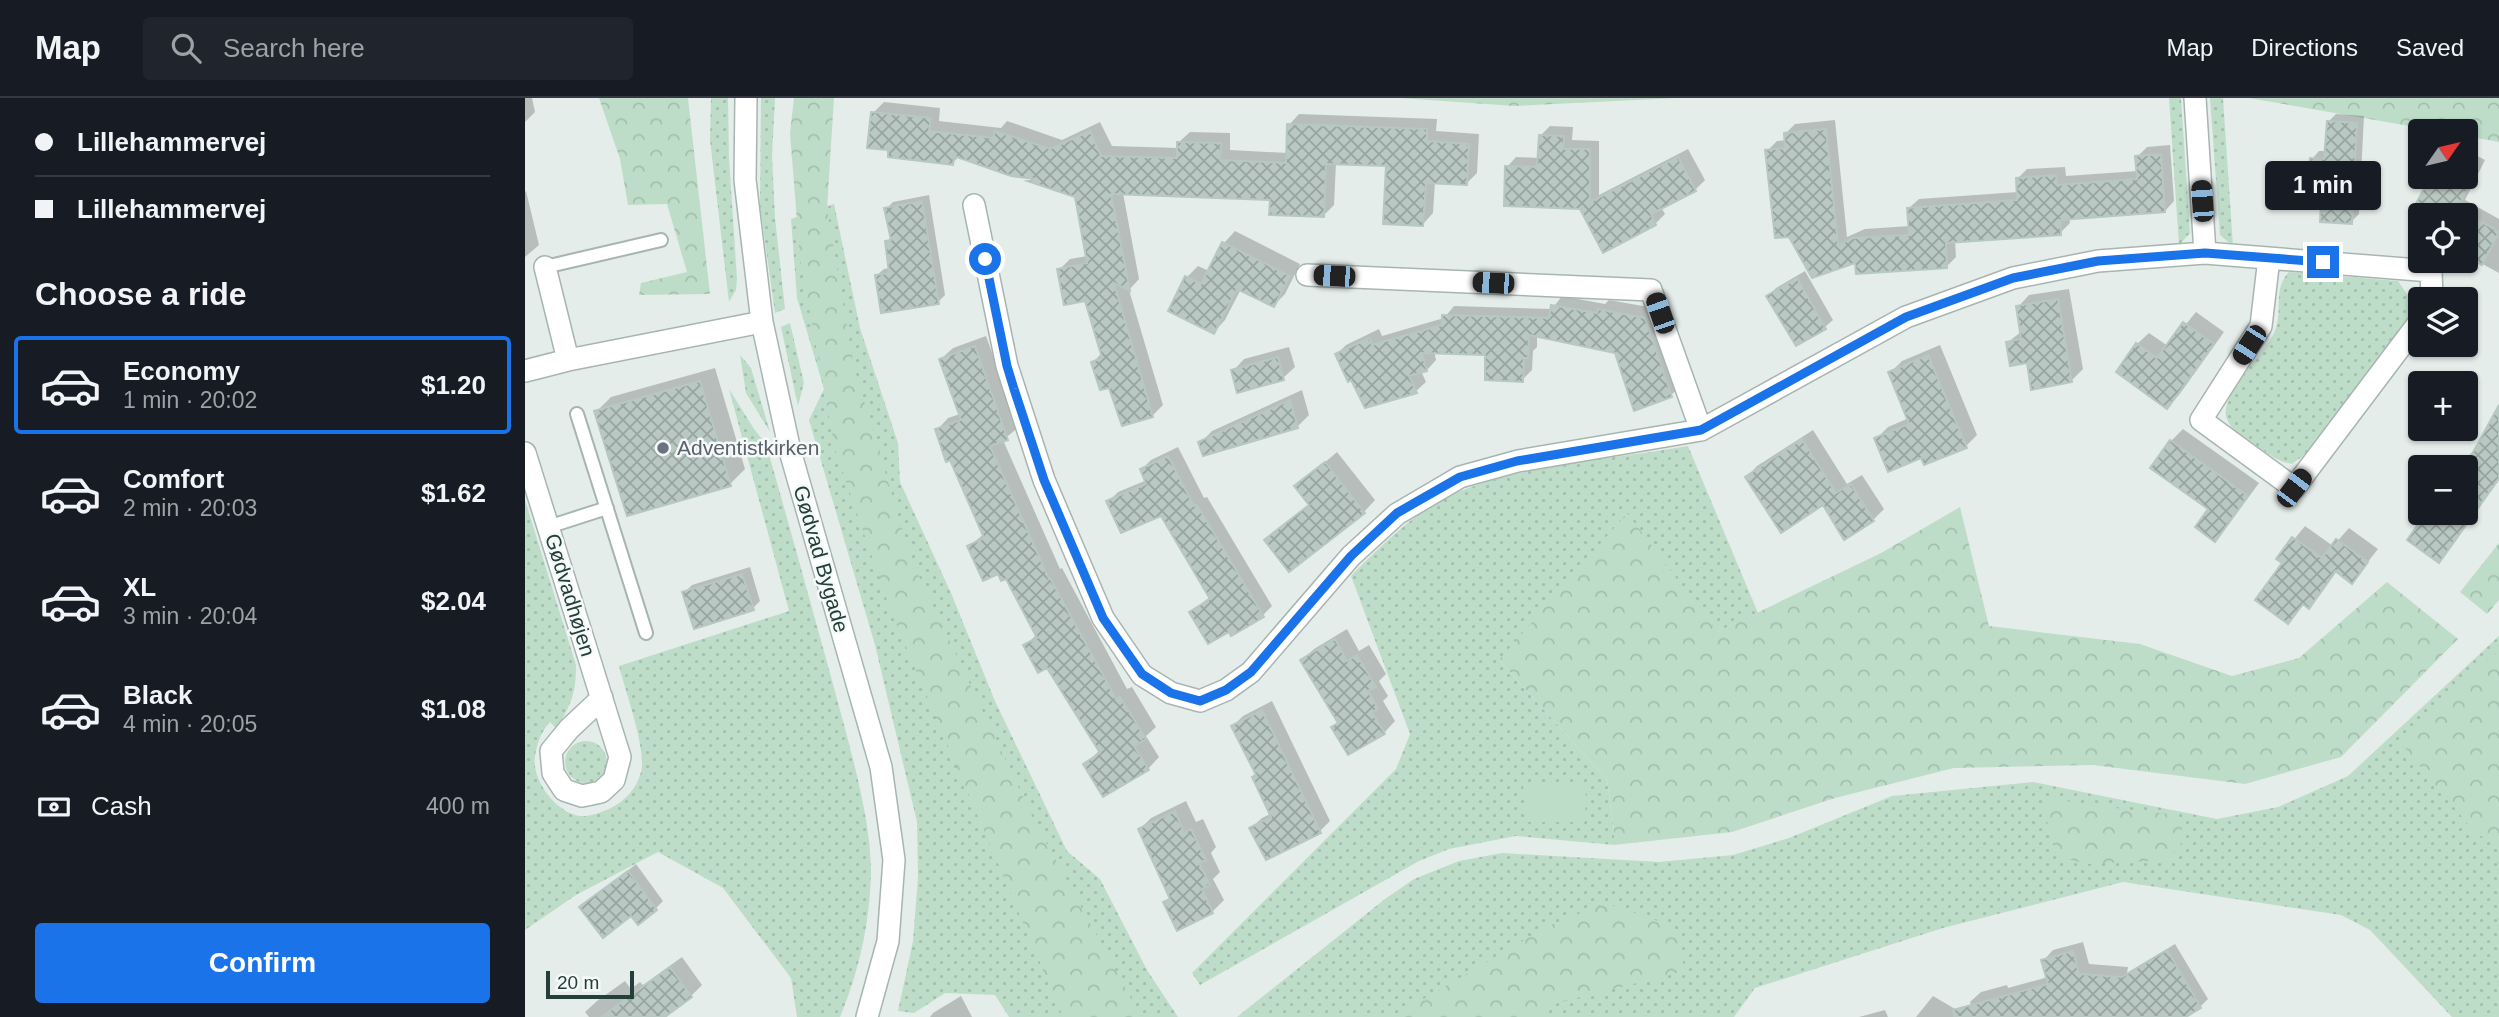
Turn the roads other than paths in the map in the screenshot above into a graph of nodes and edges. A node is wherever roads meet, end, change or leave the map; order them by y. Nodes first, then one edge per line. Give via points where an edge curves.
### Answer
1 (746, 98) edge
2 (2195, 98) edge
3 (974, 205) dead end
4 (661, 240) dead end
5 (2205, 253) junction
6 (2269, 258) junction
7 (545, 267) joint
8 (1307, 275) dead end
9 (2432, 287) edge
10 (762, 322) junction
11 (2408, 337) edge
12 (568, 360) junction
13 (525, 371) edge
14 (577, 414) dead end
15 (1701, 430) junction
16 (525, 453) edge
17 (607, 508) junction
18 (548, 527) junction
19 (646, 633) dead end
20 (602, 698) dead end
21 (867, 1017) edge

1 - 10 street, Gødvad Bygade via 745,180
2 - 5 street
3 - 15 street via 1007,366 1044,480 1103,618 1142,674 1171,693 1200,701 1243,678 1351,556 1397,513 1460,477 1517,461
4 - 7 lane
5 - 6 street
5 - 15 street via 2098,261 2013,278 1906,317
6 - 9 street via 2431,271
6 - 11 street via 2261,326 2200,420 2294,488
7 - 12 street
8 - 15 street via 1651,290
10 - 12 street
10 - 21 street, Gødvad Bygade via 790,451 881,767 894,860 888,942
12 - 13 street
14 - 17 lane
16 - 18 street, Gødvadhøjen
17 - 18 lane
17 - 19 lane
18 - 20 street, Gødvadhøjen

